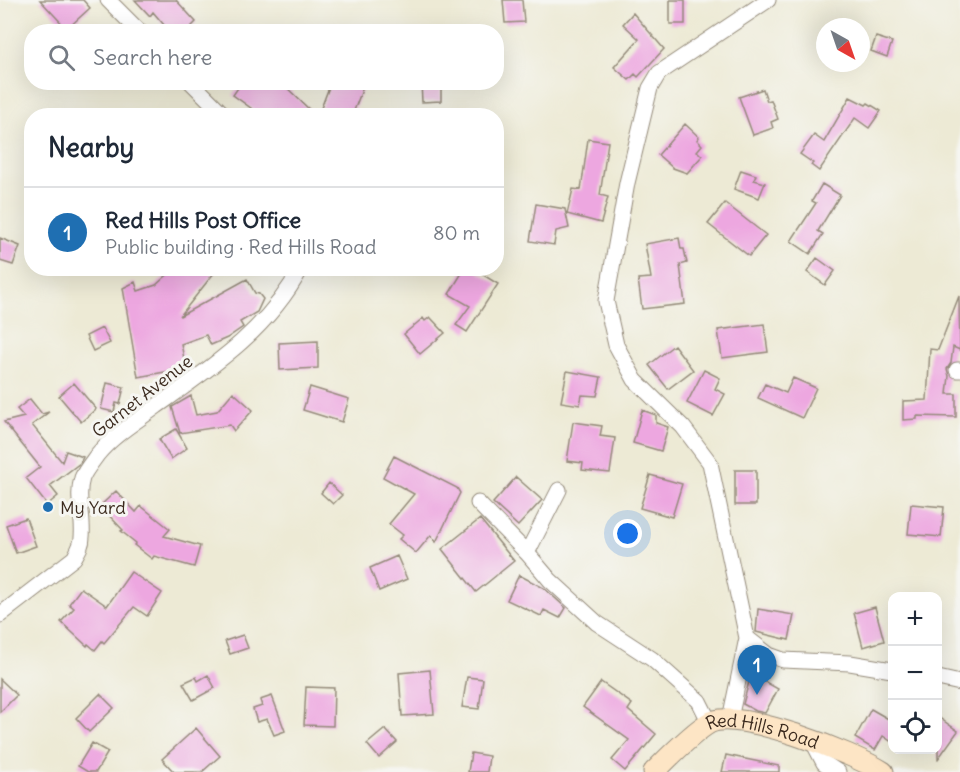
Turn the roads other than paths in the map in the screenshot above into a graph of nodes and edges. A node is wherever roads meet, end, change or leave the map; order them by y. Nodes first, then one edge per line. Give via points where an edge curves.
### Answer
1 (108, 0) edge
2 (768, 0) edge
3 (132, 24) edge
4 (200, 90) edge
5 (217, 108) edge
6 (296, 276) edge
7 (560, 490) dead end
8 (478, 503) dead end
9 (527, 553) junction
10 (0, 615) edge
11 (747, 638) junction
12 (888, 669) edge
13 (942, 679) edge
14 (960, 683) edge
15 (720, 721) junction
16 (812, 740) junction
17 (654, 772) edge
18 (838, 772) edge
19 (883, 772) edge

1 - 3 street
2 - 11 street via 659,73 650,88 627,183 606,301 616,345 635,380 683,427 710,463
4 - 5 street
6 - 10 street, Garnet Avenue via 266,320 98,454 82,477 82,537 74,558
7 - 9 street
8 - 9 street
9 - 15 street via 597,623 652,659
11 - 12 street via 769,655 783,660
11 - 15 street
13 - 14 street
15 - 16 main road, Red Hills Road
15 - 17 main road, Red Hills Road
16 - 18 street via 824,764
16 - 19 main road, Red Hills Road

